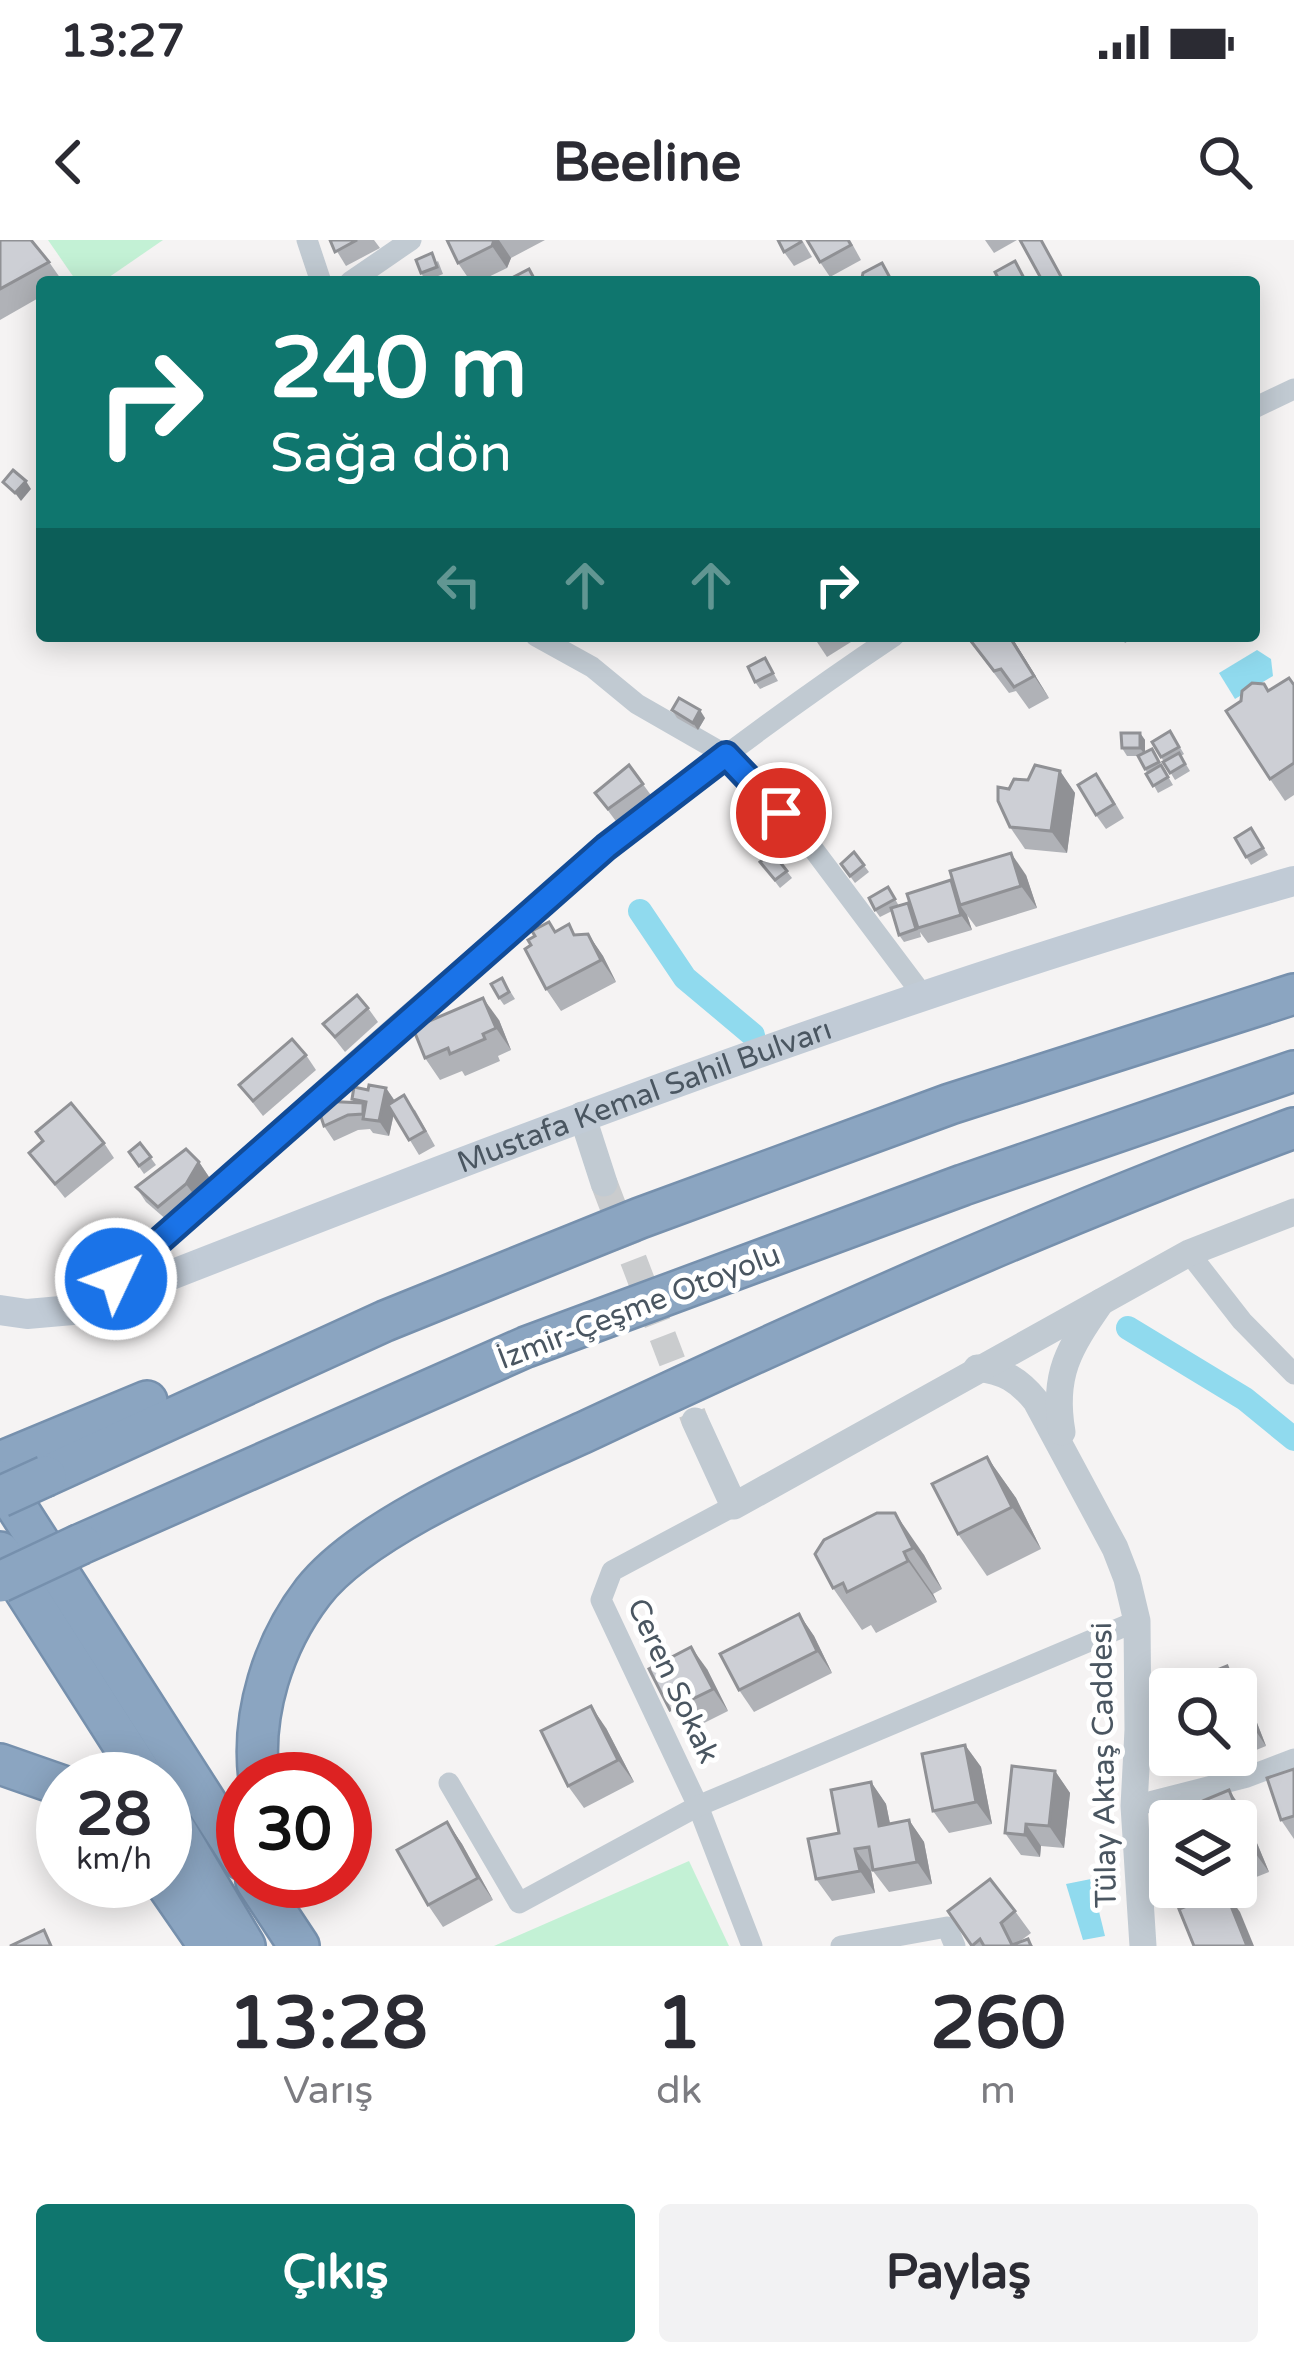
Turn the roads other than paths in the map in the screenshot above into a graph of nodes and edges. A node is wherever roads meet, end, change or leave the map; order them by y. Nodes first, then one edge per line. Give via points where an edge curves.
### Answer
1 (307, 240) edge
2 (411, 240) edge
3 (319, 276) edge
4 (359, 276) edge
5 (1294, 389) edge
6 (1260, 405) edge
7 (546, 642) edge
8 (886, 642) edge
9 (726, 755) junction
10 (1294, 881) edge
11 (922, 994) junction
12 (1294, 994) edge
13 (1294, 1071) edge
14 (582, 1115) junction
15 (1294, 1128) edge
16 (604, 1183) tunnel mouth
17 (1294, 1212) edge
18 (1189, 1253) junction
19 (1103, 1299) junction
20 (84, 1309) junction
21 (0, 1310) edge
22 (1036, 1336) junction
23 (976, 1368) junction
24 (1294, 1374) edge
25 (1058, 1377) junction
26 (1036, 1401) junction
27 (695, 1421) tunnel mouth
28 (1066, 1454) junction
29 (24, 1463) edge
30 (0, 1481) edge
31 (0, 1497) edge
32 (734, 1506) junction
33 (0, 1552) edge
34 (0, 1582) edge
35 (1137, 1621) junction
36 (129, 1752) edge
37 (260, 1752) edge
38 (1294, 1759) edge
39 (0, 1764) edge
40 (36, 1777) edge
41 (449, 1783) dead end
42 (698, 1806) junction
43 (1134, 1806) junction
44 (216, 1819) edge
45 (192, 1857) edge
46 (183, 1908) edge
47 (274, 1908) edge
48 (302, 1908) edge
49 (209, 1946) edge
50 (245, 1946) edge
51 (299, 1946) edge
52 (320, 1946) edge
53 (752, 1946) edge
54 (841, 1946) edge
55 (955, 1946) edge
56 (1143, 1946) edge

1 - 3 street
2 - 4 street
5 - 6 street
7 - 9 street
8 - 9 street
9 - 11 street via 808,842
9 - 20 street via 435,994
10 - 11 main road, Mustafa Kemal Sahil Bulvarı
11 - 14 main road, Mustafa Kemal Sahil Bulvarı
12 - 29 highway via 950,1104 640,1218
13 - 34 highway, İzmir-Çeşme Otoyolu, bridge via 526,1347
14 - 16 street
14 - 20 main road, Mustafa Kemal Sahil Bulvarı
15 - 37 highway via 1014,1238 430,1505 314,1590 281,1645 261,1705
17 - 18 street
18 - 19 street
18 - 24 street
19 - 22 street
19 - 25 street
20 - 21 main road, Mustafa Kemal Sahil Bulvarı
22 - 23 street
22 - 25 street via 1050,1349
22 - 26 street via 1028,1361
23 - 26 street via 1006,1374
23 - 32 street
25 - 28 street
26 - 28 street, Tülay Aktaş Caddesi
27 - 32 street
28 - 35 street, Tülay Aktaş Caddesi via 1114,1548
29 - 31 highway, bridge
30 - 44 highway
32 - 42 street, Ceren Sokak via 612,1571 601,1600
33 - 36 highway
35 - 42 street
35 - 43 street, Tülay Aktaş Caddesi
38 - 43 street
39 - 40 highway
41 - 42 street via 519,1904
42 - 53 street, Ceren Sokak
43 - 56 street, Tülay Aktaş Caddesi
45 - 50 highway
46 - 49 highway
47 - 51 highway
48 - 52 highway
54 - 55 street via 947,1927

